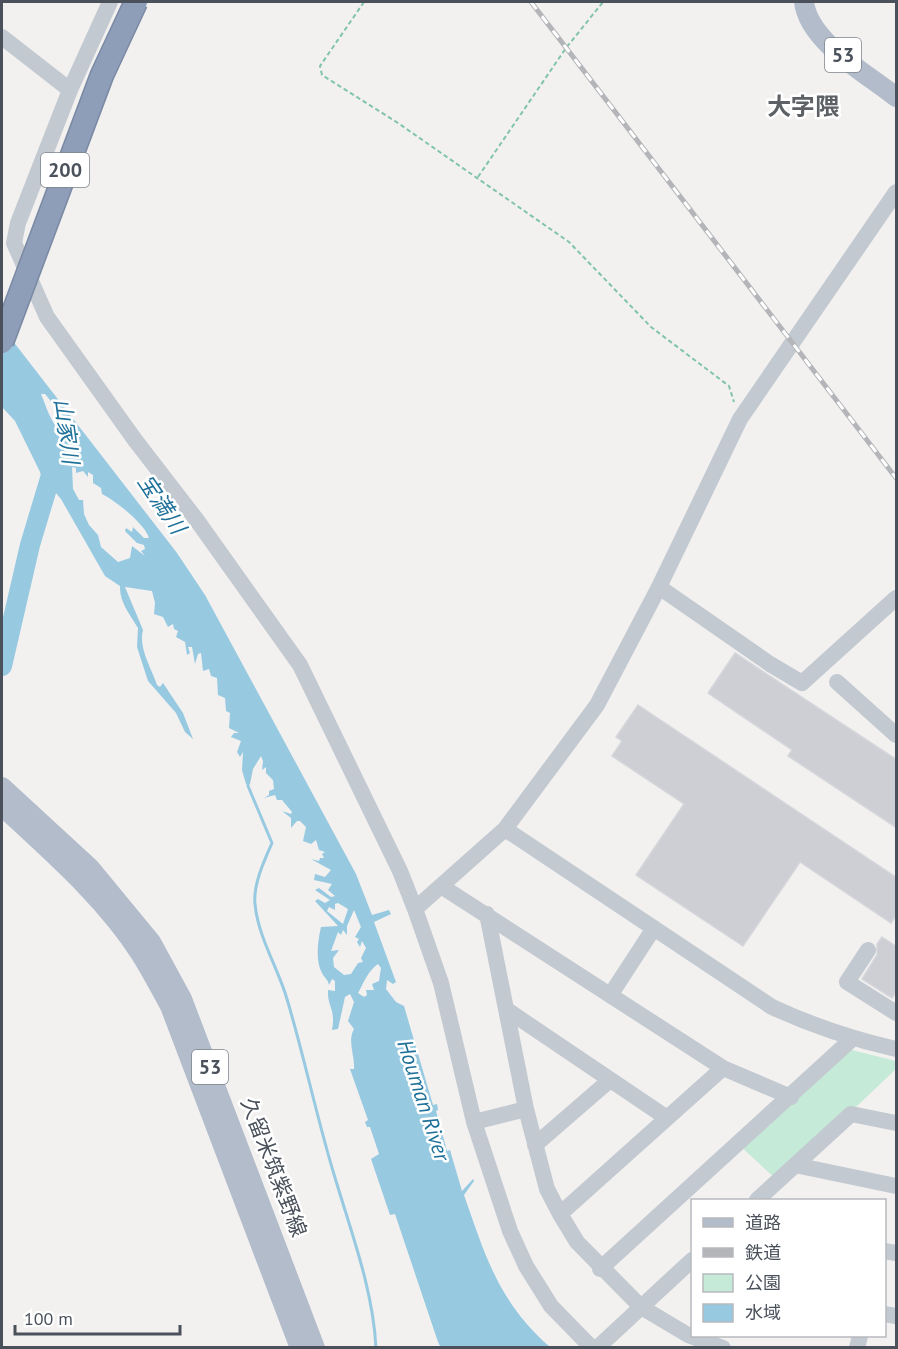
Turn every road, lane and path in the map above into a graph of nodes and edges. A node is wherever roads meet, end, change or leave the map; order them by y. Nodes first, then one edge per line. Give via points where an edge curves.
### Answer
1 (110, 2) edge
2 (136, 2) edge
3 (364, 2) edge
4 (603, 2) edge
5 (804, 2) edge
6 (2, 37) edge
7 (70, 90) junction
8 (897, 97) edge
9 (478, 177) junction
10 (897, 192) edge
11 (2, 342) edge
12 (740, 419) junction
13 (659, 587) junction
14 (897, 598) edge
15 (837, 682) dead end
16 (897, 735) edge
17 (2, 787) edge
18 (2, 806) edge
19 (505, 829) junction
20 (38, 830) junction
21 (441, 886) junction
22 (415, 909) junction
23 (487, 914) junction
24 (654, 928) junction
25 (868, 950) dead end
26 (611, 994) junction
27 (507, 1010) junction
28 (897, 1013) edge
29 (852, 1039) junction
30 (897, 1049) edge
31 (723, 1068) junction
32 (610, 1080) junction
33 (791, 1097) junction
34 (526, 1109) junction
35 (667, 1118) junction
36 (474, 1122) junction
37 (897, 1123) edge
38 (535, 1145) junction
39 (795, 1165) junction
40 (897, 1186) edge
41 (758, 1199) edge
42 (560, 1214) junction
43 (691, 1264) edge
44 (600, 1269) junction
45 (641, 1307) junction
46 (691, 1336) edge
47 (694, 1337) edge
48 (300, 1347) edge
49 (315, 1347) edge
50 (592, 1347) edge
51 (597, 1347) edge
52 (723, 1347) edge

1 - 7 street
2 - 11 highway, 200, bridge via 102,75
3 - 9 path via 320,66 322,75
4 - 9 path via 566,48
5 - 8 main road, 53 via 806,14 826,42
6 - 7 street
7 - 22 street via 18,223 14,243 18,255 46,316 300,665
9 - 12 path via 569,242 651,327 729,386
10 - 12 street
12 - 13 street
13 - 14 street via 802,683
13 - 19 street via 597,705
15 - 16 street
17 - 20 main road, 久留米筑紫野線 / 53
18 - 20 main road, 久留米筑紫野線 / 53
19 - 21 street
19 - 24 street
20 - 48 main road, 久留米筑紫野線 / 53 via 140,953 170,1006
20 - 49 main road, 久留米筑紫野線 / 53 via 90,868 151,942 182,999
21 - 22 street
21 - 23 street
22 - 36 street via 441,983
23 - 26 street
23 - 27 street
24 - 26 street
24 - 29 street via 772,1007
25 - 28 street via 848,982
26 - 31 street
27 - 32 street
27 - 34 street
29 - 30 street
29 - 33 street
31 - 33 street
31 - 35 street
32 - 35 street
32 - 38 street
33 - 44 street
34 - 36 street
34 - 38 street
35 - 42 street
36 - 50 street via 497,1196 526,1266 551,1305
37 - 39 street via 851,1114
38 - 42 street via 547,1190
39 - 40 street
39 - 41 street
42 - 44 street
43 - 45 street
44 - 45 street
45 - 46 street
45 - 51 street
47 - 52 street

